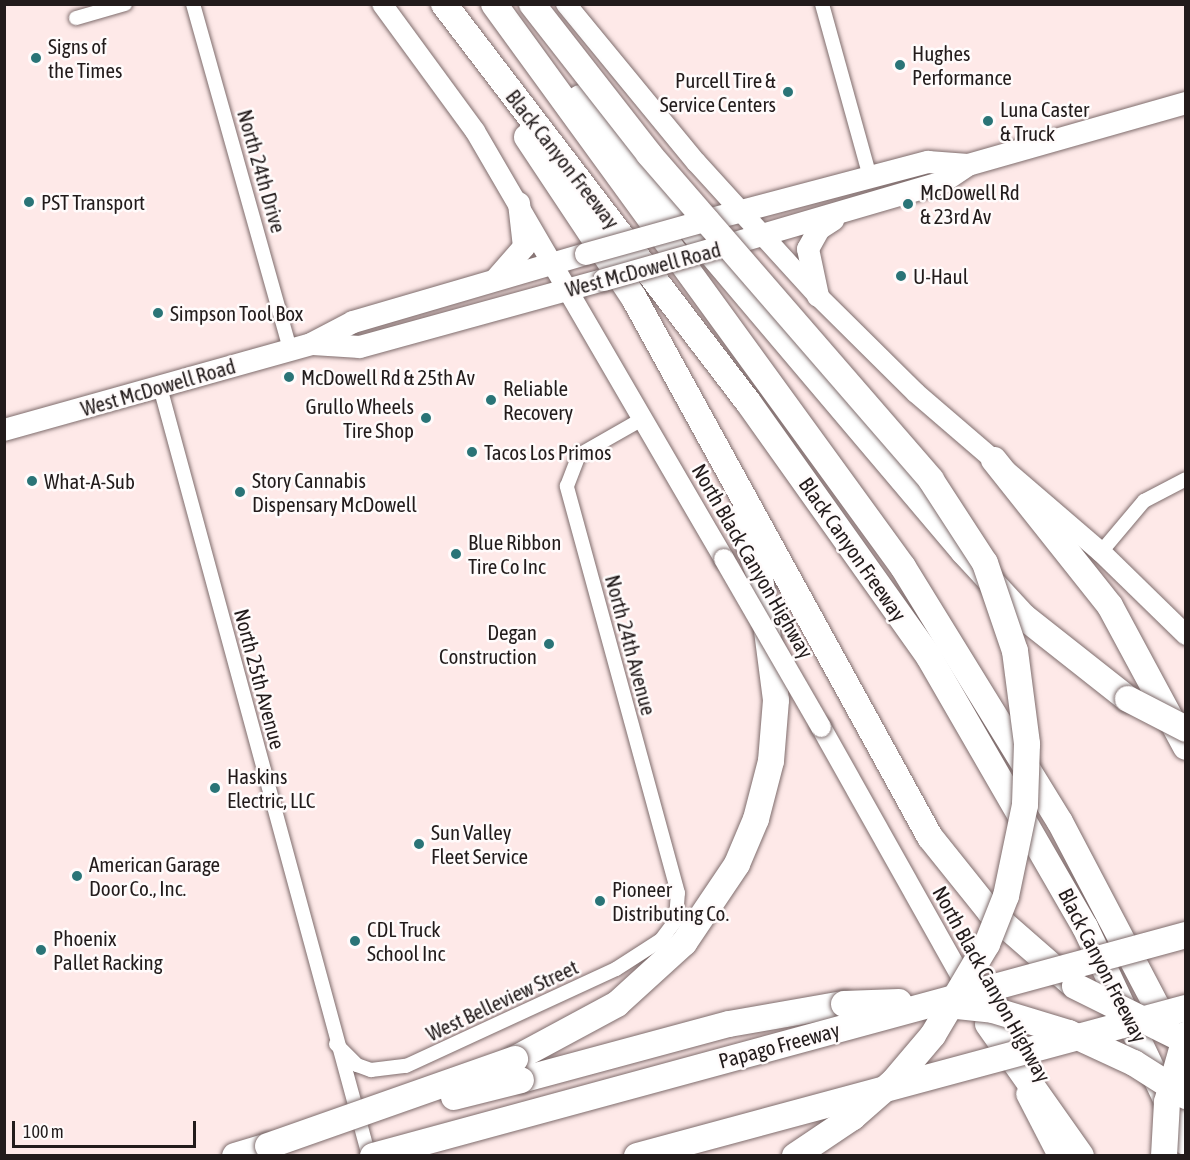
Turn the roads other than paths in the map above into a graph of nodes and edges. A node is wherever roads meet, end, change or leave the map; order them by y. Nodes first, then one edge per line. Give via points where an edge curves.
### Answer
1 (125, 4) edge
2 (193, 4) edge
3 (382, 4) edge
4 (439, 4) edge
5 (444, 4) edge
6 (475, 4) edge
7 (494, 4) edge
8 (500, 4) edge
9 (532, 4) edge
10 (566, 4) edge
11 (822, 4) edge
12 (76, 18) dead end
13 (1185, 103) edge
14 (968, 165) junction
15 (870, 177) junction
16 (519, 202) junction
17 (742, 210) junction
18 (842, 213) junction
19 (764, 236) junction
20 (553, 264) junction
21 (492, 281) junction
22 (567, 289) junction
23 (818, 296) junction
24 (301, 347) junction
25 (160, 387) junction
26 (644, 418) junction
27 (702, 426) junction
28 (4, 430) edge
29 (994, 460) junction
30 (1185, 480) edge
31 (842, 481) junction
32 (1101, 552) junction
33 (1185, 635) edge
34 (1185, 729) edge
35 (1185, 747) edge
36 (676, 920) joint
37 (1185, 935) edge
38 (1185, 1008) edge
39 (988, 1024) junction
40 (1185, 1035) edge
41 (1185, 1041) edge
42 (336, 1044) junction
43 (1185, 1063) edge
44 (518, 1069) junction
45 (1185, 1096) edge
46 (1185, 1142) edge
47 (235, 1155) edge
48 (371, 1155) edge
49 (637, 1155) edge
50 (795, 1155) edge
51 (1058, 1155) edge
52 (1081, 1155) edge
53 (1164, 1155) edge

1 - 12 street
2 - 24 street, North 24th Drive
3 - 16 main road, North Black Canyon Highway via 475,131
4 - 27 highway via 634,298
5 - 46 highway, Black Canyon Freeway via 748,402 929,657 1085,927
6 - 31 highway via 805,446 829,477
7 - 31 highway, Black Canyon Freeway
8 - 34 highway, bridge via 964,552 1024,617 1128,699
9 - 50 highway, bridge via 649,154 931,480 985,563 1015,651 1027,744 1025,805 1006,896 987,944 933,1035 894,1081 853,1117
10 - 17 main road
11 - 15 street
13 - 14 main road, West McDowell Road
14 - 15 main road, West McDowell Road via 928,162
14 - 18 main road, West McDowell Road via 943,182
15 - 17 main road, West McDowell Road
16 - 20 main road, North Black Canyon Highway
16 - 21 main road via 524,247
17 - 19 main road
17 - 20 main road, West McDowell Road, bridge
18 - 19 main road, West McDowell Road
18 - 23 main road via 819,229 808,249
19 - 22 main road, West McDowell Road, bridge
19 - 23 main road
20 - 21 main road, West McDowell Road
20 - 22 main road, North Black Canyon Highway
21 - 24 main road, West McDowell Road via 353,322
22 - 24 main road, West McDowell Road via 360,347
22 - 26 main road, North Black Canyon Highway
23 - 29 main road
24 - 25 main road, West McDowell Road
25 - 28 main road, West McDowell Road
25 - 42 street, North 25th Avenue
26 - 36 street, North 24th Avenue via 579,455 568,475 568,492 678,893
26 - 39 main road, North Black Canyon Highway, bridge
27 - 41 highway, bridge via 930,837 990,912 1075,986
27 - 44 highway via 760,577 772,638 773,741 756,819 737,864 684,943 617,1004
29 - 32 main road
29 - 35 highway via 1110,606
30 - 32 street via 1144,501
31 - 43 highway, Black Canyon Freeway via 945,632 1060,822
32 - 33 main road
36 - 42 street, West Belleview Street via 661,940 616,969 406,1066 371,1070 357,1065
37 - 48 highway, Papago Freeway, bridge
38 - 49 highway, bridge
39 - 51 main road, North Black Canyon Highway
39 - 52 highway
40 - 53 highway, bridge via 1167,1102
42 - 48 street, North 25th Avenue
44 - 45 highway, bridge via 844,1004 914,1002 1025,1018 1134,1063
44 - 47 highway, bridge

